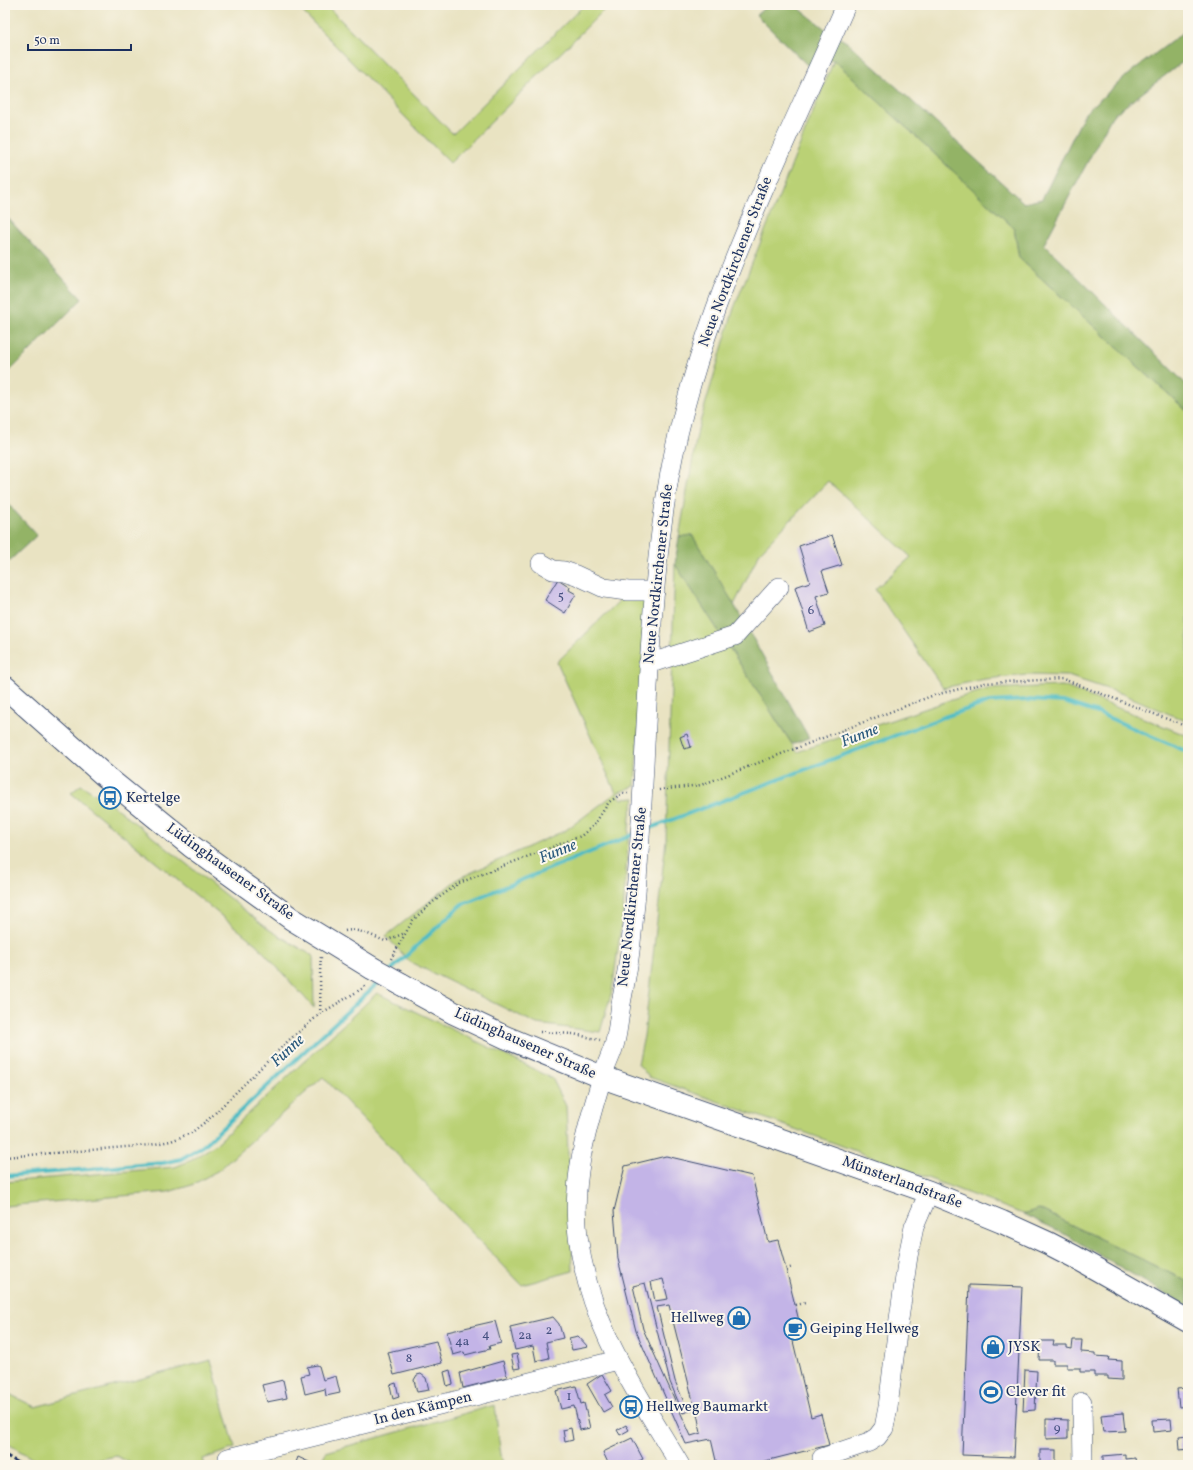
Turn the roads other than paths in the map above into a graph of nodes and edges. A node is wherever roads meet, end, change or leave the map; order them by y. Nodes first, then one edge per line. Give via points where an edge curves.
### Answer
1 (846, 5) edge
2 (541, 563) dead end
3 (779, 587) dead end
4 (655, 591) junction
5 (648, 664) junction
6 (5, 687) edge
7 (602, 1077) junction
8 (929, 1192) junction
9 (1188, 1321) edge
10 (618, 1360) junction
11 (1082, 1402) dead end
12 (228, 1458) dead end
13 (822, 1458) dead end
14 (680, 1465) edge
15 (1083, 1465) edge

1 - 4 street, Neue Nordkirchener Straße via 767,181 705,339 686,404 670,476
2 - 4 street via 553,570 576,575 604,588
3 - 5 street via 735,636
4 - 5 street, Neue Nordkirchener Straße
5 - 7 street, Neue Nordkirchener Straße via 642,813 630,954 614,1044
6 - 7 main road, Lüdinghausener Straße, bridge via 105,776 191,846 292,919 376,971 454,1013
7 - 8 main road, Münsterlandstraße
7 - 10 street, Lüdinghausener Straße via 578,1175 575,1203 578,1236 589,1292
8 - 9 main road, Münsterlandstraße via 1048,1243
8 - 13 street via 914,1227 908,1256 884,1428 877,1438 869,1442
10 - 12 street, In den Kämpen
10 - 14 street, Lüdinghausener Straße
11 - 15 street

